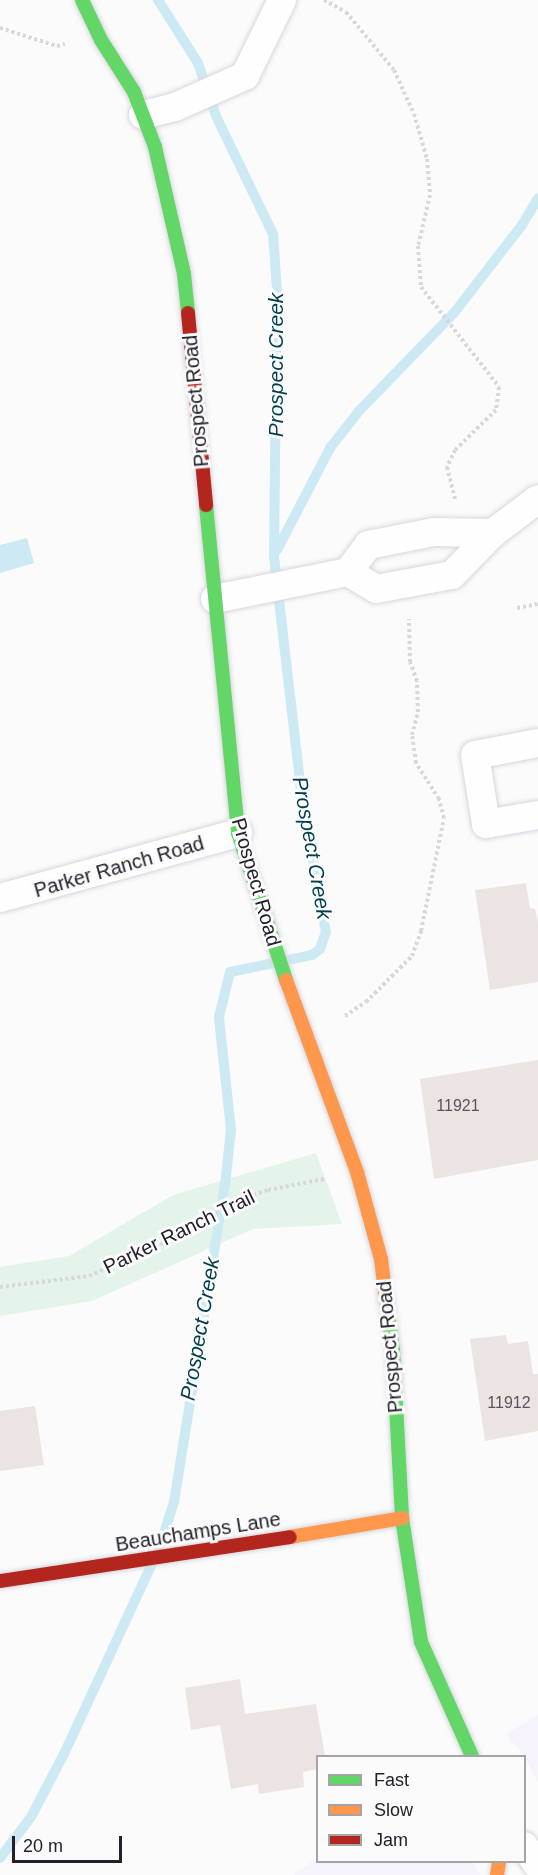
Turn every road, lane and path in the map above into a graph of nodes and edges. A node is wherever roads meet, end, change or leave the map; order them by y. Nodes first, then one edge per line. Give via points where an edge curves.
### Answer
1 (82, 0) edge
2 (282, 0) edge
3 (324, 0) edge
4 (143, 115) junction
5 (538, 499) edge
6 (457, 510) dead end
7 (493, 532) junction
8 (348, 572) junction
9 (215, 599) junction
10 (538, 604) edge
11 (517, 608) dead end
12 (409, 619) dead end
13 (538, 743) edge
14 (538, 814) edge
15 (238, 833) junction
16 (0, 898) edge
17 (345, 1016) dead end
18 (357, 1172) junction
19 (0, 1287) edge
20 (402, 1518) junction
21 (0, 1581) edge
22 (472, 1755) edge
23 (526, 1847) edge
24 (538, 1865) edge

1 - 4 street, Prospect Road via 101,40 135,92
2 - 4 street via 245,76 183,103
3 - 6 path via 346,12 394,70 414,114 427,159 430,195 418,246 421,287 499,387 496,411 455,450 447,467
4 - 9 street, Prospect Road via 155,147 184,274
5 - 7 street
7 - 8 street via 434,532 368,545
7 - 8 street via 452,575 376,589
8 - 9 street
9 - 15 street, Prospect Road
10 - 11 path
12 - 17 path via 410,662 417,681 418,712 412,735 416,763 439,799 444,818 421,931 412,956 366,1002
13 - 14 street via 475,755 486,824
15 - 16 street, Parker Ranch Road
15 - 18 street, Prospect Road via 270,938
18 - 19 path, Parker Ranch Trail via 268,1190 231,1204 208,1214 174,1238 89,1276
18 - 20 street, Prospect Road via 381,1259 393,1350
20 - 21 street, Beauchamps Lane via 174,1557
20 - 22 street, Prospect Road via 421,1642
23 - 24 street

